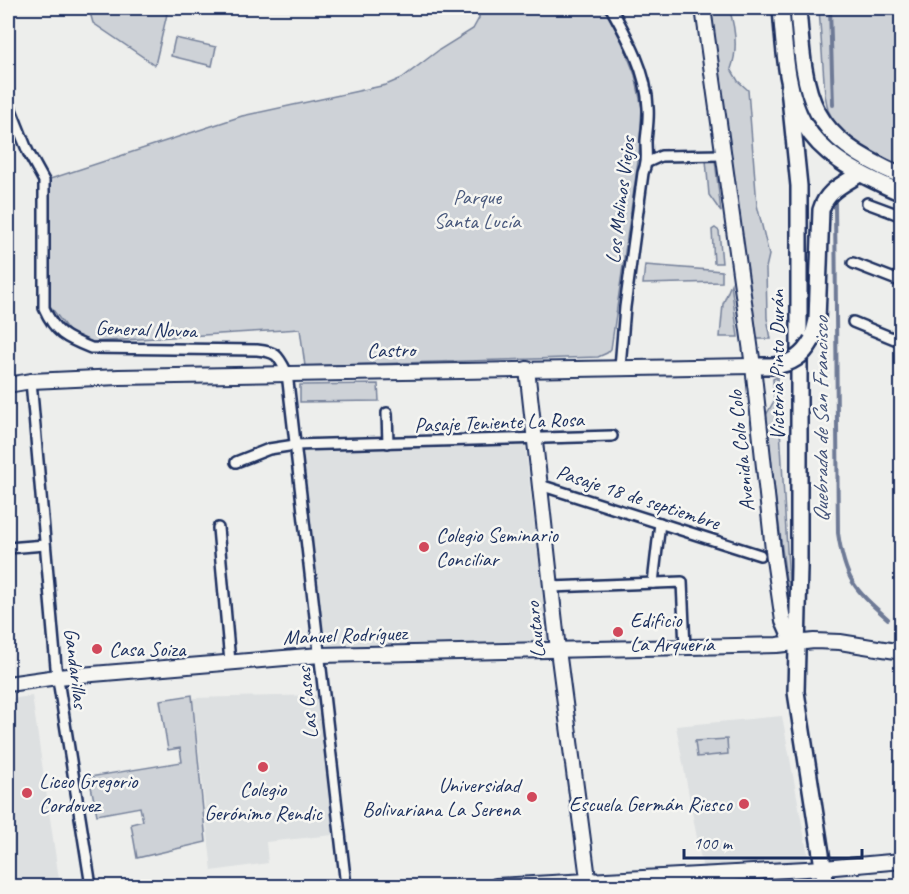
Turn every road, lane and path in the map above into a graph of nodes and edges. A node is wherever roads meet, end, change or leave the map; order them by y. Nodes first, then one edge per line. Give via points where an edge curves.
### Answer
1 (611, 8) edge
2 (703, 8) edge
3 (781, 8) edge
4 (798, 8) edge
5 (789, 88) junction
6 (8, 102) edge
7 (723, 155) junction
8 (648, 162) junction
9 (860, 174) junction
10 (902, 176) edge
11 (799, 186) junction
12 (902, 193) edge
13 (867, 204) dead end
14 (902, 216) edge
15 (853, 263) dead end
16 (818, 269) junction
17 (902, 282) edge
18 (853, 322) dead end
19 (902, 342) edge
20 (753, 366) junction
21 (620, 367) junction
22 (527, 369) junction
23 (287, 373) junction
24 (31, 381) junction
25 (8, 385) edge
26 (387, 413) dead end
27 (612, 436) dead end
28 (535, 439) junction
29 (388, 443) junction
30 (295, 445) junction
31 (236, 462) dead end
32 (540, 485) junction
33 (660, 523) junction
34 (218, 528) dead end
35 (45, 545) junction
36 (8, 548) edge
37 (760, 555) dead end
38 (653, 583) junction
39 (551, 587) junction
40 (796, 643) junction
41 (685, 648) junction
42 (558, 650) junction
43 (902, 652) edge
44 (320, 655) junction
45 (230, 662) junction
46 (57, 677) junction
47 (8, 684) edge
48 (902, 861) edge
49 (824, 868) junction
50 (589, 884) edge
51 (91, 886) edge
52 (346, 886) edge
53 (496, 886) edge
54 (826, 886) edge

1 - 8 street, Los Molinos Viejos via 642,73 648,108
2 - 7 street, Avenida Colo Colo
3 - 5 main road
4 - 10 main road via 806,86 818,113 855,153
5 - 9 main road via 801,119 817,141
5 - 11 main road, Victoria Pinto Durán
6 - 23 street, General Novoa via 44,181 44,308 51,325 68,339 91,348 272,352
7 - 8 street via 661,156
7 - 20 street, Avenida Colo Colo
8 - 21 street, Los Molinos Viejos via 643,173
9 - 12 main road
9 - 16 main road via 831,191 824,200
11 - 16 main road
11 - 40 main road, Victoria Pinto Durán
13 - 14 street
15 - 17 street
16 - 20 main road, bridge via 817,320 812,340 797,359 786,364
18 - 19 street
20 - 21 street, Castro
20 - 40 street, Avenida Colo Colo via 783,621
21 - 22 street, Castro
22 - 23 street, Castro
22 - 28 street, Lautaro
23 - 24 street, Castro
23 - 30 street, Las Casas
24 - 25 street, Castro
24 - 35 street, Gandarillas
26 - 29 street, Pasaje Teniente La Rosa
27 - 28 street, Pasaje Teniente La Rosa
28 - 29 street, Pasaje Teniente La Rosa
28 - 32 street, Lautaro
29 - 30 street, Pasaje Teniente La Rosa
30 - 31 street, Pasaje Teniente La Rosa via 269,449
30 - 44 street, Las Casas
32 - 33 street, Pasaje 18 de septiembre
32 - 39 street, Lautaro
33 - 37 street, Pasaje 18 de septiembre
33 - 38 street
34 - 45 street
35 - 36 street
35 - 46 street, Gandarillas
38 - 39 street
38 - 41 street via 682,582
39 - 42 street, Lautaro
40 - 41 street, Manuel Rodríguez
40 - 43 street, Manuel Rodríguez via 840,642
40 - 49 main road, Avenida Colo Colo via 796,692
41 - 42 street, Manuel Rodríguez
42 - 44 street, Manuel Rodríguez
42 - 50 street, Lautaro
44 - 45 street, Manuel Rodríguez
44 - 52 street, Las Casas
45 - 46 street, Manuel Rodríguez
46 - 47 street, Manuel Rodríguez
46 - 51 street, Gandarillas
48 - 49 street
49 - 50 street
49 - 54 main road, Avenida Colo Colo
50 - 53 street

